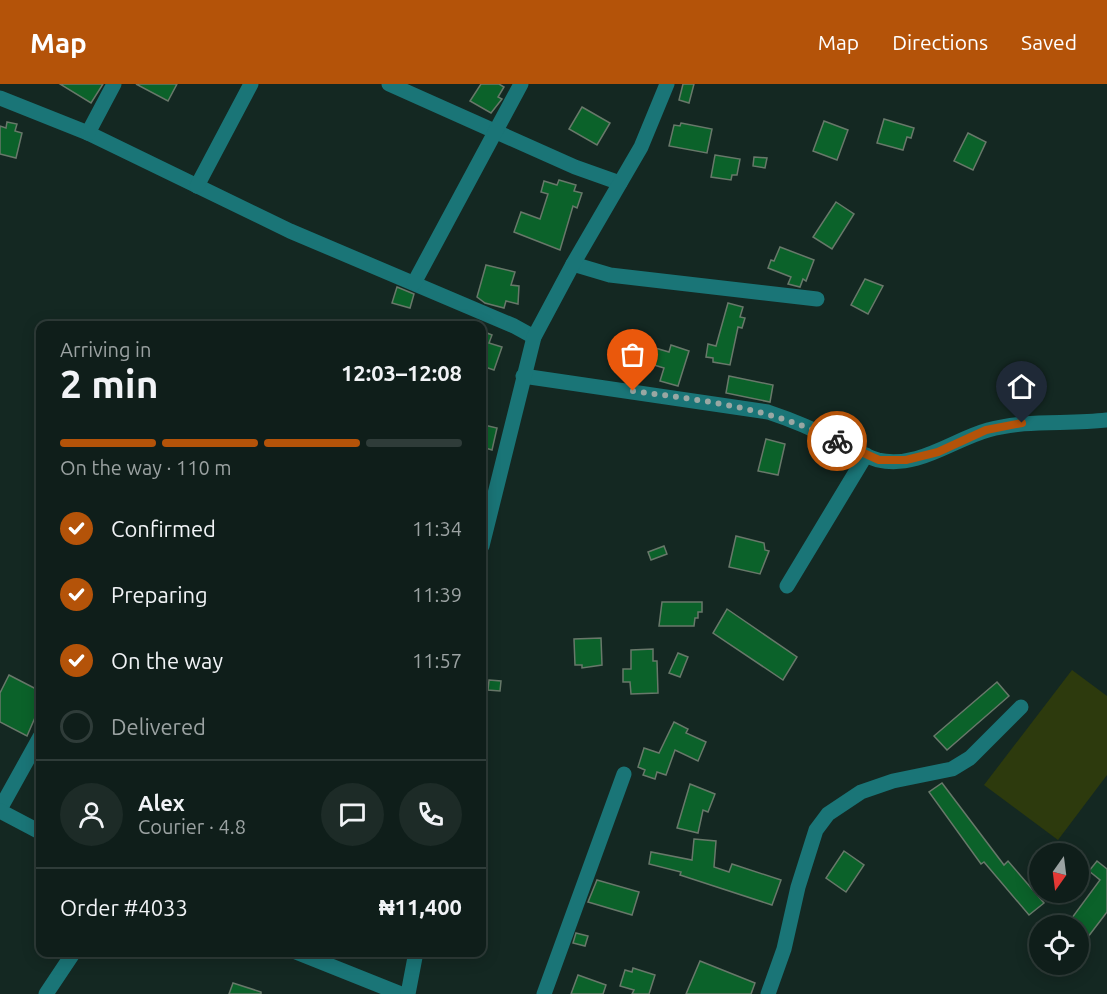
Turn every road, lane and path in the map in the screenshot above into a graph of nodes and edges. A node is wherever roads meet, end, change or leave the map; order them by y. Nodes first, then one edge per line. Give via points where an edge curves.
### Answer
1 (114, 84) edge
2 (251, 84) edge
3 (389, 84) edge
4 (521, 84) edge
5 (666, 84) edge
6 (0, 98) edge
7 (88, 133) junction
8 (497, 133) junction
9 (620, 183) junction
10 (197, 186) junction
11 (573, 264) junction
12 (414, 283) junction
13 (817, 299) dead end
14 (534, 337) junction
15 (523, 376) junction
16 (1107, 420) edge
17 (866, 455) junction
18 (486, 514) edge
19 (787, 586) dead end
20 (1021, 707) dead end
21 (36, 744) edge
22 (624, 774) dead end
23 (0, 810) edge
24 (36, 830) edge
25 (71, 957) edge
26 (308, 957) edge
27 (415, 957) edge
28 (46, 994) edge
29 (401, 994) edge
30 (408, 994) edge
31 (544, 994) edge
32 (768, 994) edge

1 - 7 street
2 - 10 street
3 - 8 street
4 - 8 street
5 - 9 street via 641,147
6 - 7 street
7 - 10 street
8 - 9 street
8 - 12 street
9 - 11 street
10 - 12 street via 290,231
11 - 13 street via 610,275
11 - 14 street
12 - 14 street
14 - 15 street
15 - 17 street via 768,412
15 - 18 street
16 - 17 street via 1022,423 986,430 938,452 906,460 879,460
17 - 19 street
20 - 32 street via 970,758 952,769 861,792 828,814 816,830
21 - 23 street
22 - 31 street
23 - 24 street
25 - 28 street
26 - 29 street
27 - 30 street

